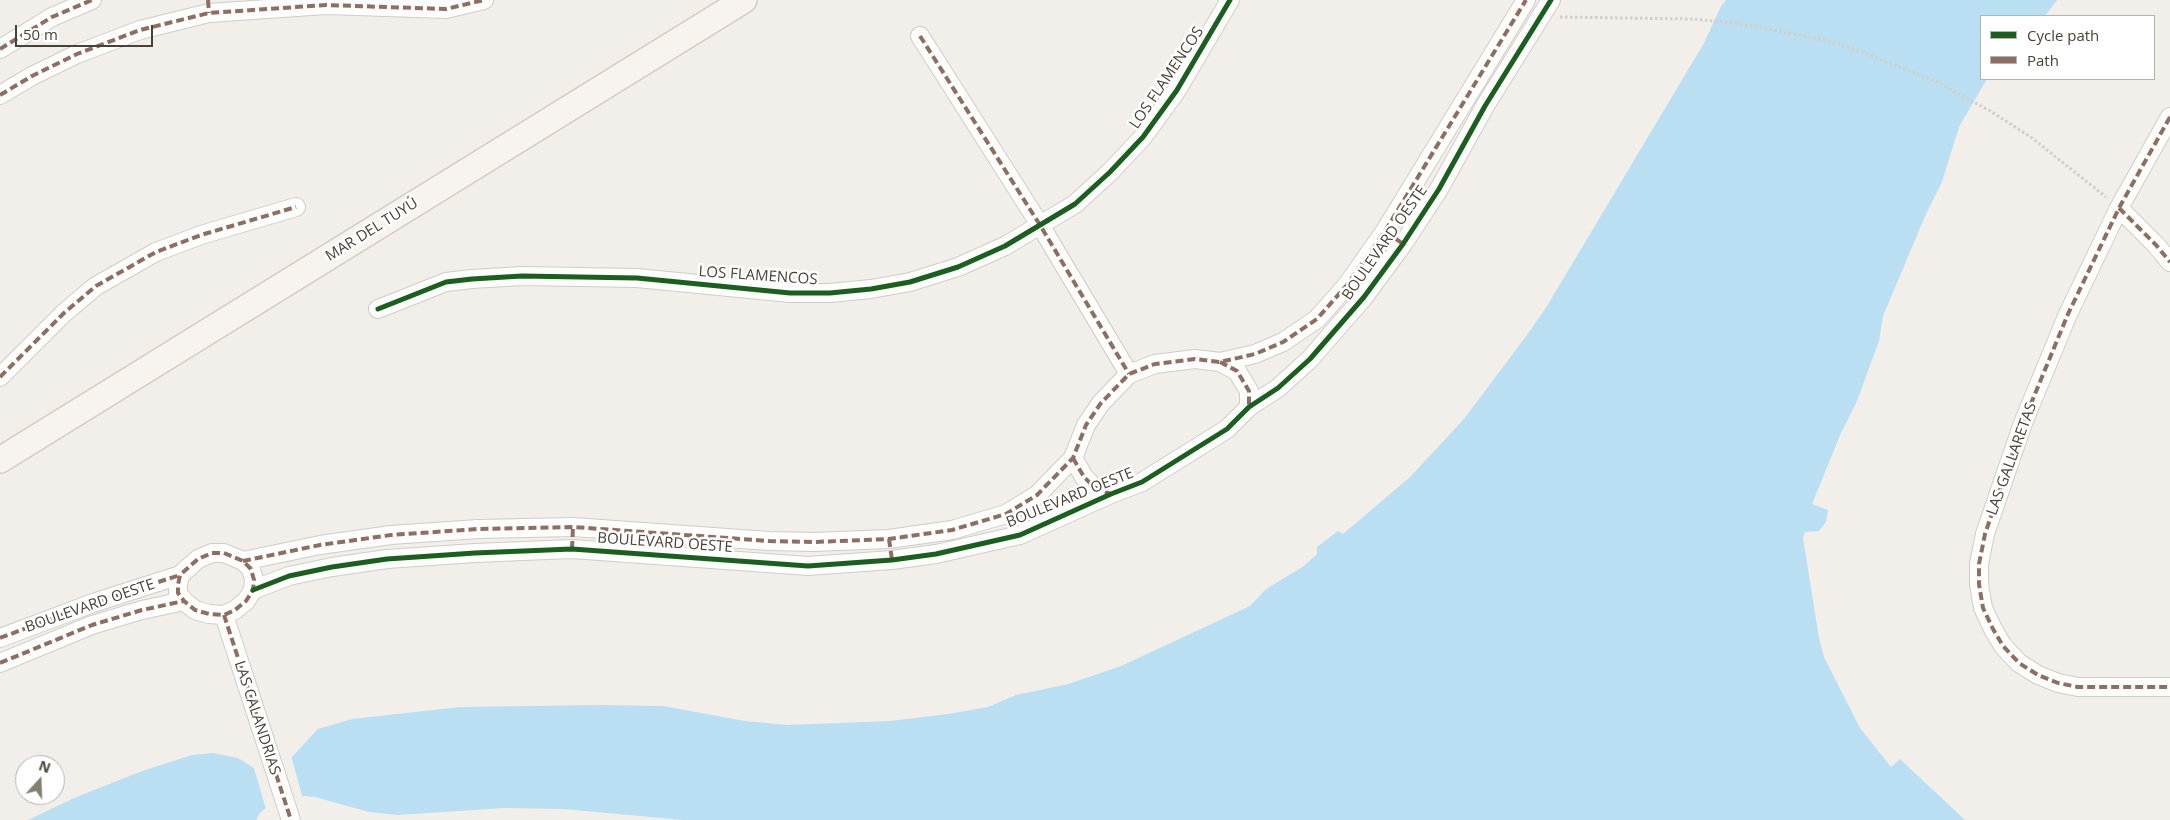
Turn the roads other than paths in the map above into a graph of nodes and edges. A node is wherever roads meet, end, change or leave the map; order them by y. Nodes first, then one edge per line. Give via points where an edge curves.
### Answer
1 (92, 0) edge
2 (308, 0) edge
3 (484, 0) edge
4 (744, 0) edge
5 (1230, 0) edge
6 (1526, 0) edge
7 (1551, 0) edge
8 (326, 5) junction
9 (208, 7) edge
10 (920, 36) dead end
11 (0, 49) edge
12 (0, 95) edge
13 (2170, 116) edge
14 (296, 207) dead end
15 (2119, 208) junction
16 (1040, 225) junction
17 (1384, 231) junction
18 (1403, 244) junction
19 (2170, 262) edge
20 (378, 309) dead end
21 (1220, 362) junction
22 (1129, 374) junction
23 (0, 377) edge
24 (1249, 407) junction
25 (1073, 458) junction
26 (0, 460) edge
27 (1111, 494) junction
28 (573, 527) junction
29 (889, 539) junction
30 (572, 549) junction
31 (892, 560) junction
32 (243, 561) junction
33 (180, 575) junction
34 (253, 590) junction
35 (184, 601) junction
36 (224, 615) junction
37 (0, 638) edge
38 (0, 663) edge
39 (2170, 688) edge
40 (288, 812) edge

1 - 11 street via 52,17
2 - 8 street
3 - 8 street via 446,9
4 - 26 street, MAR DEL TUYÚ
5 - 16 street, LOS FLAMENCOS via 1177,90 1143,137 1075,204
6 - 17 street, BOULEVARD OESTE
7 - 18 street, BOULEVARD OESTE
8 - 9 street
9 - 12 street via 77,54
10 - 16 street
13 - 15 street, LAS GALLARETAS
14 - 23 street via 156,252 96,286
15 - 19 street
15 - 39 street, LAS GALLARETAS via 2068,314 2023,423 1985,534 1978,564 1979,584 1983,608 2003,646 2019,663 2038,675 2078,688
16 - 20 street, LOS FLAMENCOS via 1005,246 958,267 910,282 871,289 790,293 636,278 522,276 446,282
16 - 22 street
17 - 18 street
17 - 21 street, BOULEVARD OESTE via 1317,319 1283,342 1254,354
18 - 24 street, BOULEVARD OESTE via 1364,297 1310,360 1278,388
21 - 22 street, BOULEVARD OESTE via 1195,358 1155,364
21 - 24 street via 1236,371 1249,391
22 - 25 street, BOULEVARD OESTE via 1100,404 1086,425
24 - 27 street, BOULEVARD OESTE via 1227,429 1186,456 1142,482
25 - 27 street via 1094,487
25 - 29 street, BOULEVARD OESTE via 1037,495 1006,514 952,530
27 - 31 street, BOULEVARD OESTE via 1020,535 936,554
28 - 29 street, BOULEVARD OESTE via 769,541
28 - 30 street
28 - 32 street, BOULEVARD OESTE via 391,535
29 - 31 street
30 - 31 street, BOULEVARD OESTE via 808,566
30 - 34 street, BOULEVARD OESTE via 387,559 289,576
32 - 33 street via 224,553 212,553 198,559
32 - 34 street via 251,569
33 - 35 street via 178,593
33 - 37 street, BOULEVARD OESTE via 93,602
34 - 36 street via 236,610
35 - 36 street via 195,610
35 - 38 street, BOULEVARD OESTE via 92,625
36 - 40 street, LAS CALANDRIAS

